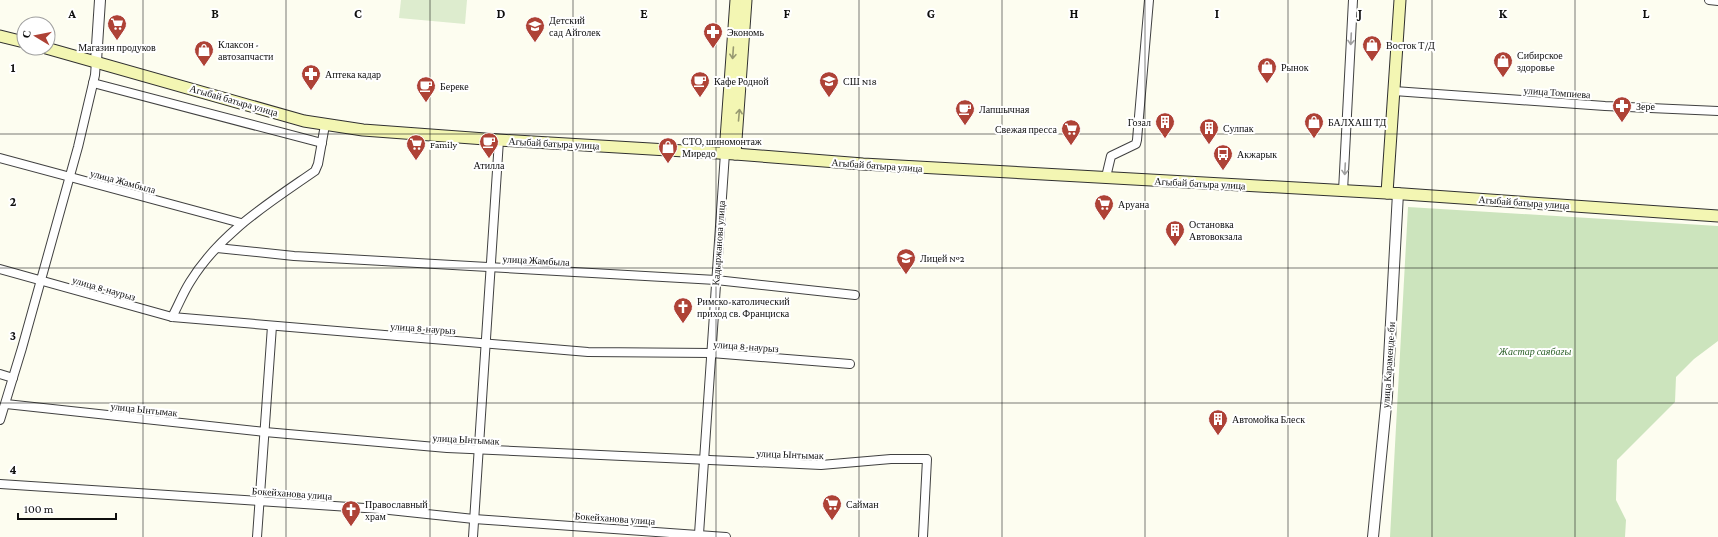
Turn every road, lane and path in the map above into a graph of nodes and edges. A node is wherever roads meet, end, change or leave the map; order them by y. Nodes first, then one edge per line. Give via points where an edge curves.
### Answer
1 (100, 0) edge
2 (736, 0) edge
3 (746, 0) edge
4 (1149, 0) edge
5 (1353, 0) edge
6 (1400, 0) edge
7 (1709, 0) edge
8 (1718, 1) edge
9 (0, 36) edge
10 (16, 40) edge
11 (56, 51) edge
12 (96, 61) junction
13 (93, 83) junction
14 (1394, 91) junction
15 (1718, 111) edge
16 (326, 125) junction
17 (499, 140) junction
18 (322, 143) junction
19 (730, 154) junction
20 (0, 158) edge
21 (70, 176) junction
22 (1106, 177) junction
23 (1343, 191) junction
24 (1392, 193) junction
25 (1718, 216) edge
26 (241, 223) junction
27 (217, 248) junction
28 (491, 267) junction
29 (0, 269) edge
30 (41, 280) junction
31 (716, 280) junction
32 (855, 294) dead end
33 (172, 317) junction
34 (272, 326) junction
35 (486, 343) junction
36 (711, 353) junction
37 (850, 364) dead end
38 (0, 374) edge
39 (14, 378) junction
40 (6, 404) junction
41 (0, 420) edge
42 (264, 432) junction
43 (479, 450) junction
44 (704, 461) junction
45 (0, 484) edge
46 (259, 501) junction
47 (474, 519) junction
48 (699, 534) junction
49 (257, 537) edge
50 (473, 537) edge
51 (726, 537) edge
52 (923, 537) edge
53 (1373, 537) edge

1 - 12 street
2 -> 19 main road, Кадыржанова улица
19 -> 3 main road, Кадыржанова улица
4 - 22 street via 1138,140 1136,144 1111,156
5 -> 23 street
6 - 14 main road, улица Караменде-би
7 - 8 street
9 - 10 main road
11 - 12 main road, Агыбай батыра улица
12 - 13 street
12 - 16 main road, Агыбай батыра улица via 304,121
13 - 18 street
13 - 21 street
14 - 15 street, улица Томпиева
14 - 24 main road, улица Караменде-би
16 - 17 main road, Агыбай батыра улица
16 - 18 street
17 - 19 main road, Агыбай батыра улица
17 - 28 street
18 - 26 street via 315,171
19 - 22 main road, Агыбай батыра улица via 870,165
19 - 31 street, Кадыржанова улица
20 - 21 street, улица Жамбыла
21 - 26 street, улица Жамбыла
21 - 30 street
22 - 23 main road, Агыбай батыра улица
23 - 24 main road, Агыбай батыра улица
24 - 25 main road, Агыбай батыра улица
24 - 53 street, улица Караменде-би via 1387,396
26 - 27 street
27 - 28 street, улица Жамбыла via 294,256
27 - 33 street via 190,281
28 - 31 street, улица Жамбыла
28 - 35 street
29 - 30 street, улица 8-наурыз
30 - 33 street, улица 8-наурыз
30 - 39 street
31 - 32 street, улица Жамбыла
31 - 36 street, Кадыржанова улица
33 - 34 street, улица 8-наурыз
34 - 35 street, улица 8-наурыз
34 - 42 street
35 - 36 street, улица 8-наурыз via 588,352
35 - 43 street
36 - 37 street, улица 8-наурыз
36 - 44 street, Кадыржанова улица
38 - 39 street
39 - 40 street
40 - 41 street
40 - 42 street, улица Ынтымак
42 - 43 street, улица Ынтымак
42 - 46 street
43 - 44 street, улица Ынтымак
43 - 47 street
44 - 48 street, Кадыржанова улица
44 - 52 street, улица Ынтымак via 821,465 891,459 927,459
45 - 46 street, Бокейханова улица
46 - 47 street, Бокейханова улица via 380,509
46 - 49 street
47 - 48 street, Бокейханова улица
47 - 50 street
48 - 51 street, Бокейханова улица

